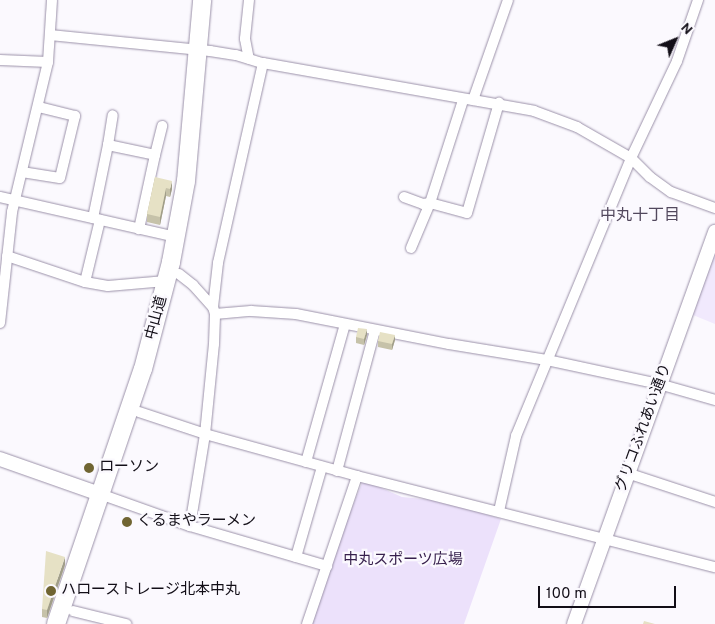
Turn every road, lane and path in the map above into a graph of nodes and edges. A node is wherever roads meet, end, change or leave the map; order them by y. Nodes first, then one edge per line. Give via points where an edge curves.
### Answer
1 (52, 0) edge
2 (202, 0) edge
3 (215, 0) edge
4 (249, 0) edge
5 (508, 0) edge
6 (698, 0) edge
7 (50, 36) junction
8 (204, 50) junction
9 (249, 59) junction
10 (0, 60) edge
11 (48, 62) junction
12 (263, 63) junction
13 (468, 100) junction
14 (499, 104) junction
15 (38, 107) junction
16 (114, 115) dead end
17 (162, 126) dead end
18 (108, 145) junction
19 (155, 155) junction
20 (631, 158) junction
21 (22, 172) junction
22 (404, 196) dead end
23 (0, 197) edge
24 (16, 201) junction
25 (430, 203) junction
26 (715, 208) edge
27 (97, 219) junction
28 (139, 229) junction
29 (715, 232) edge
30 (176, 237) junction
31 (411, 248) dead end
32 (7, 256) junction
33 (172, 278) junction
34 (85, 282) junction
35 (1, 304) edge
36 (214, 310) junction
37 (0, 323) edge
38 (345, 324) junction
39 (375, 330) junction
40 (547, 360) junction
41 (659, 384) junction
42 (715, 400) edge
43 (139, 412) junction
44 (205, 434) junction
45 (0, 459) edge
46 (306, 462) junction
47 (322, 467) junction
48 (338, 471) junction
49 (627, 473) junction
50 (357, 476) junction
51 (106, 496) junction
52 (715, 502) edge
53 (499, 511) junction
54 (190, 526) junction
55 (604, 539) junction
56 (296, 556) junction
57 (327, 566) junction
58 (715, 567) edge
59 (70, 618) edge
60 (56, 624) edge
61 (126, 624) edge
62 (307, 624) edge
63 (574, 624) edge

1 - 7 street
2 - 8 highway, 中山道
3 - 8 highway, 中山道
4 - 9 street via 245,39
5 - 13 street
6 - 20 street via 677,61
7 - 8 street
7 - 11 street
8 - 9 street
8 - 30 highway, 中山道
8 - 33 highway, 中山道 via 191,218
9 - 12 street
10 - 11 street
11 - 15 street
12 - 13 street
12 - 36 street via 218,263
13 - 14 street
13 - 25 street
14 - 20 street via 534,111 577,127
14 - 25 street via 466,213
15 - 21 street
15 - 21 street via 74,116 60,178
16 - 18 street
17 - 19 street
18 - 19 street
18 - 27 street
19 - 28 street
20 - 26 street via 671,192
20 - 40 street
21 - 24 street
22 - 25 street via 423,204
23 - 24 street
24 - 27 street
24 - 32 street
25 - 31 street
27 - 28 street
27 - 34 street
28 - 30 street
29 - 41 street, グリコふれあい通り
30 - 33 highway, 中山道
32 - 34 street
32 - 35 street
33 - 34 street via 108,286
33 - 36 street via 193,285
33 - 43 highway, 中山道 via 161,346
33 - 51 highway, 中山道
35 - 37 street
36 - 38 street via 296,314
36 - 44 street
38 - 39 street
38 - 46 street
39 - 40 street
39 - 48 street
40 - 41 street
40 - 53 street via 516,436
41 - 42 street
41 - 49 street, グリコふれあい通り
43 - 44 street
43 - 51 highway, 中山道
44 - 46 street
44 - 54 street
45 - 51 street
46 - 47 street
47 - 48 street
47 - 56 street
48 - 50 street
49 - 52 street
49 - 55 street, グリコふれあい通り
50 - 53 street
50 - 57 street
51 - 54 street
51 - 59 highway, 中山道
51 - 60 highway, 中山道
53 - 55 street
54 - 56 street
55 - 58 street
55 - 63 street, グリコふれあい通り
56 - 57 street
57 - 62 street
59 - 61 street

